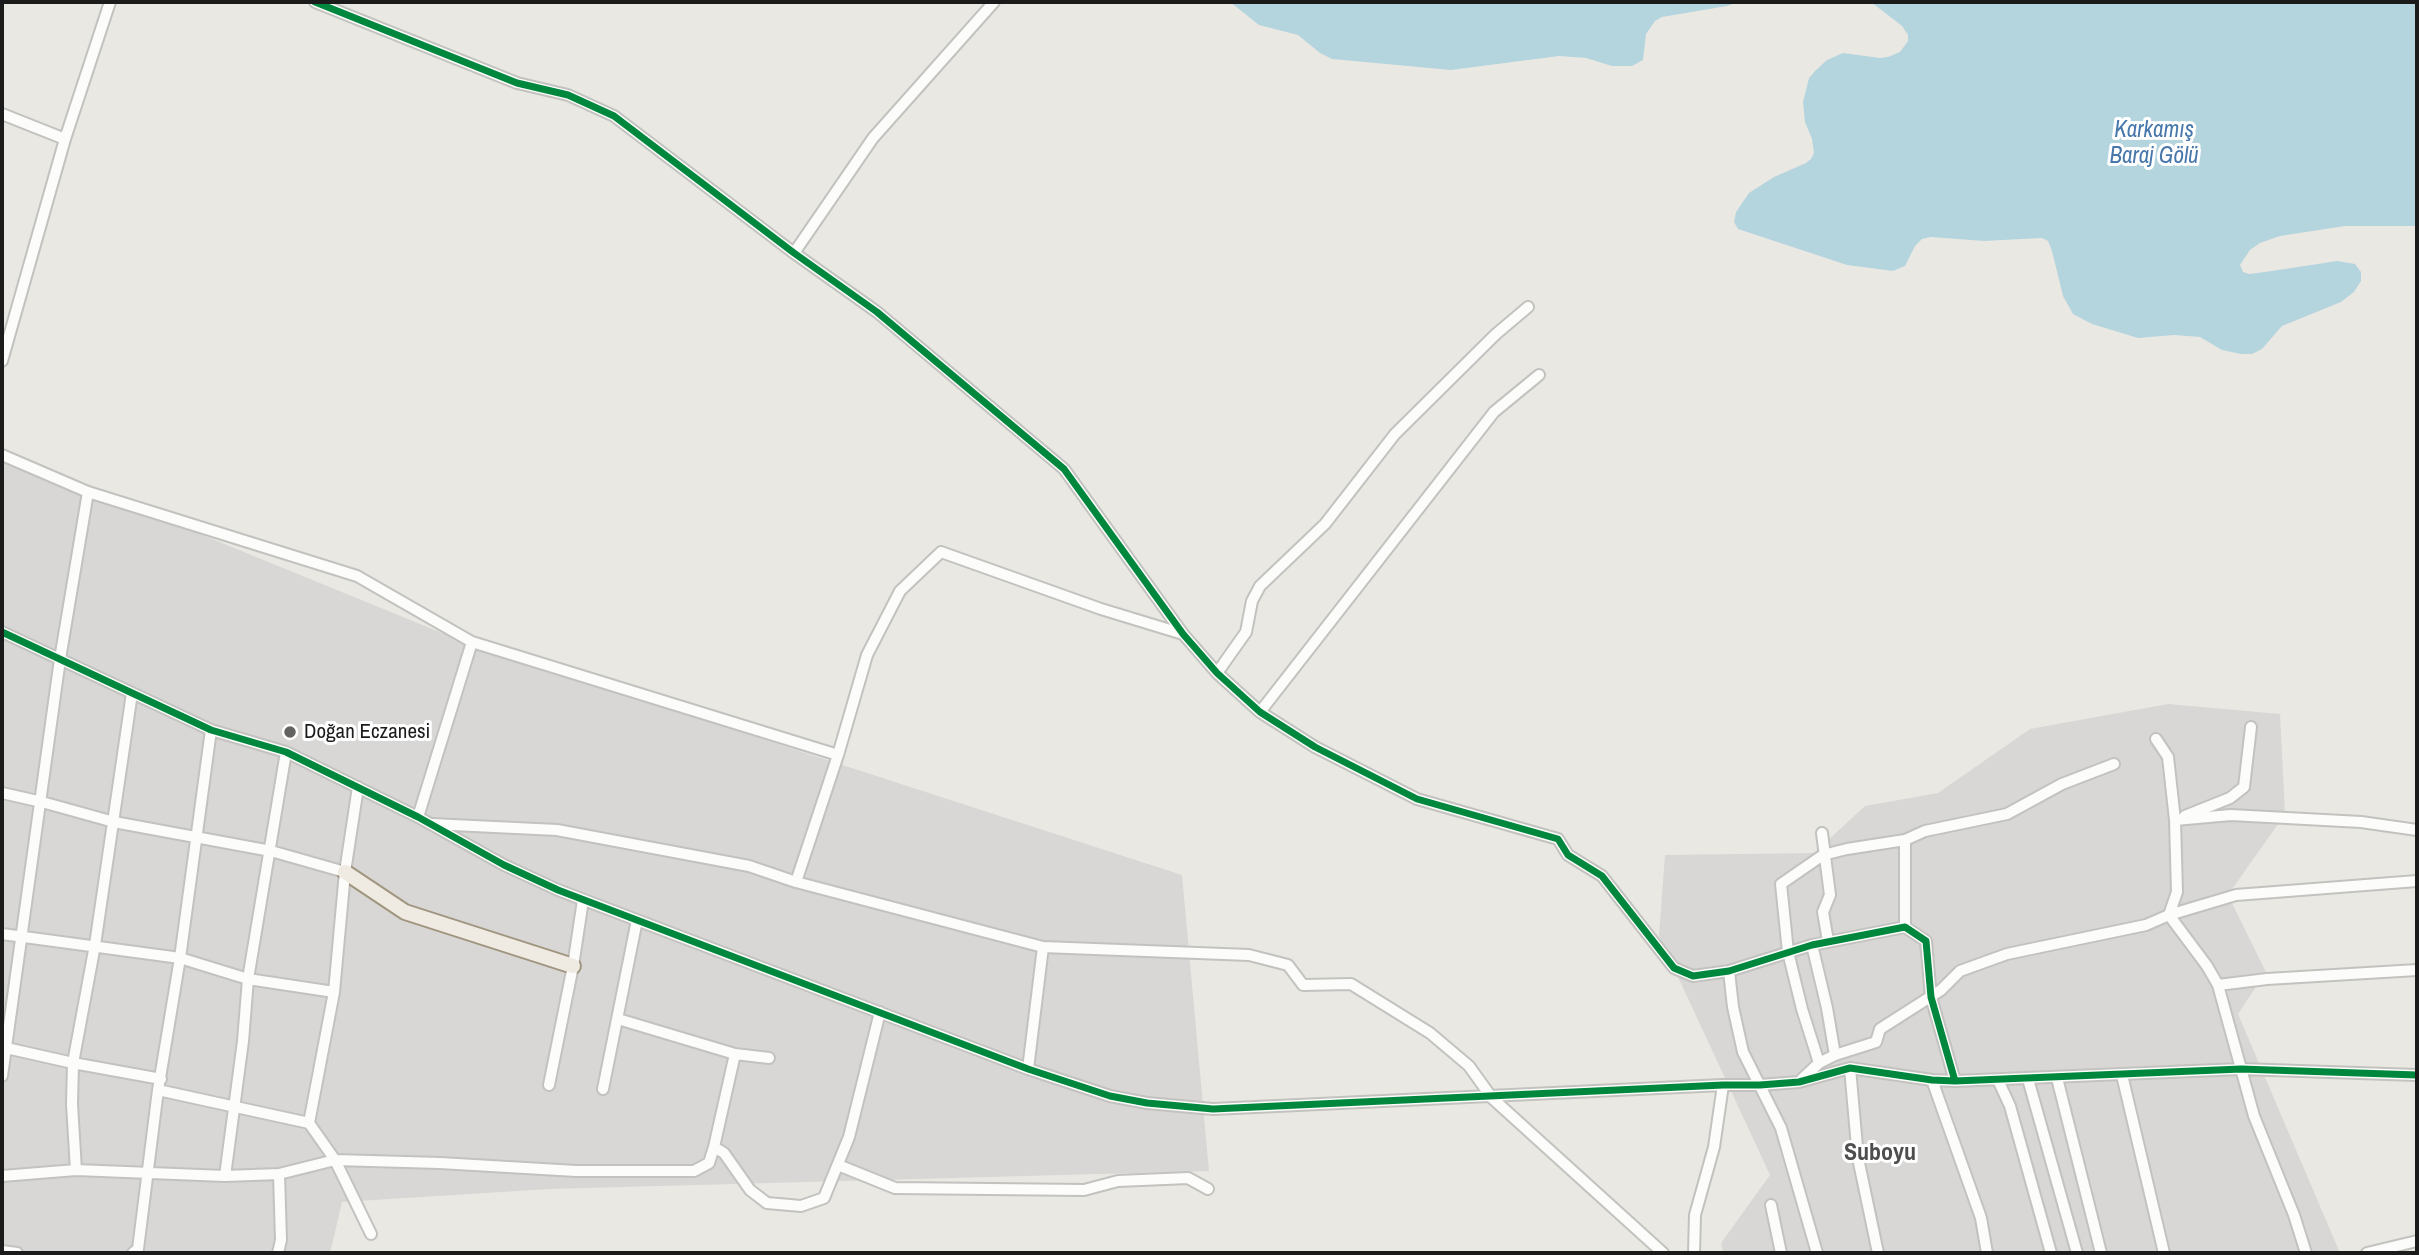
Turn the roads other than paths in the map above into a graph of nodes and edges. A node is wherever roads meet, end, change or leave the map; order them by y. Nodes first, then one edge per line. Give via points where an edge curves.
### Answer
1 (110, 2) edge
2 (315, 2) edge
3 (994, 2) edge
4 (2, 114) edge
5 (65, 139) junction
6 (794, 253) junction
7 (1528, 307) dead end
8 (2, 361) edge
9 (1539, 375) dead end
10 (2, 455) edge
11 (88, 492) junction
12 (2, 632) edge
13 (1183, 634) junction
14 (471, 642) junction
15 (60, 660) junction
16 (1217, 673) junction
17 (132, 693) junction
18 (1260, 712) junction
19 (2251, 727) dead end
20 (211, 730) junction
21 (2155, 739) dead end
22 (286, 752) junction
23 (838, 755) junction
24 (2114, 764) dead end
25 (358, 787) junction
26 (2, 793) edge
27 (41, 802) junction
28 (418, 817) junction
29 (2175, 820) junction
30 (114, 822) junction
31 (429, 823) junction
32 (2417, 830) edge
33 (1822, 833) dead end
34 (195, 837) junction
35 (1905, 841) junction
36 (271, 851) junction
37 (1823, 855) junction
38 (345, 872) junction
39 (2417, 881) edge
40 (796, 882) junction
41 (583, 900) junction
42 (2169, 915) junction
43 (637, 920) junction
44 (1905, 927) junction
45 (2, 934) edge
46 (20, 938) junction
47 (1828, 942) junction
48 (94, 945) junction
49 (1812, 945) junction
50 (1043, 947) junction
51 (1788, 952) junction
52 (180, 958) junction
53 (573, 966) junction
54 (2417, 970) edge
55 (1729, 971) junction
56 (248, 979) junction
57 (2218, 985) junction
58 (334, 992) junction
59 (1931, 996) junction
60 (880, 1012) junction
61 (618, 1019) junction
62 (4, 1047) edge
63 (735, 1054) junction
64 (1835, 1055) junction
65 (769, 1058) dead end
66 (74, 1063) junction
67 (1819, 1063) junction
68 (1850, 1068) junction
69 (1028, 1069) junction
70 (2241, 1069) junction
71 (2122, 1075) junction
72 (2417, 1075) edge
73 (2, 1076) edge
74 (2057, 1077) junction
75 (2028, 1079) junction
76 (1932, 1080) junction
77 (1998, 1080) junction
78 (1955, 1081) junction
79 (1799, 1082) junction
80 (160, 1084) junction
81 (549, 1085) dead end
82 (1723, 1085) junction
83 (1760, 1085) junction
84 (603, 1089) dead end
85 (1492, 1098) junction
86 (234, 1107) junction
87 (309, 1123) junction
88 (714, 1147) junction
89 (335, 1160) junction
90 (838, 1165) junction
91 (76, 1170) junction
92 (147, 1174) junction
93 (279, 1174) junction
94 (2, 1176) edge
95 (225, 1176) junction
96 (1208, 1189) dead end
97 (1771, 1205) dead end
98 (371, 1234) dead end
99 (2417, 1241) edge
100 (2, 1251) edge
101 (17, 1253) edge
102 (133, 1253) edge
103 (278, 1253) edge
104 (1663, 1253) edge
105 (1694, 1253) edge
106 (1781, 1253) edge
107 (1817, 1253) edge
108 (1878, 1253) edge
109 (1987, 1253) edge
110 (2051, 1253) edge
111 (2077, 1253) edge
112 (2101, 1253) edge
113 (2164, 1253) edge
114 (2306, 1253) edge
115 (2367, 1253) edge

1 - 5 street
2 - 6 street via 517,83 568,95 614,117
3 - 6 street via 873,138
4 - 5 street
5 - 8 street
6 - 13 street via 877,312 1064,470
7 - 16 street via 1395,433 1325,524 1260,586 1246,632
9 - 18 street via 1494,412
10 - 11 street
11 - 14 street via 357,576
11 - 15 street
12 - 15 street
13 - 16 street
13 - 23 street via 941,552 900,591 867,655
14 - 23 street
14 - 28 street
15 - 17 street
15 - 27 street
16 - 18 street
17 - 20 street
17 - 30 street
18 - 55 street via 1315,747 1417,799 1558,839 1568,855 1601,876 1674,968 1693,976
19 - 29 street via 2244,787
20 - 22 street
20 - 34 street
21 - 29 street via 2168,757
22 - 25 street
22 - 36 street
23 - 40 street
24 - 35 street via 2028,800 2007,814 1925,831
25 - 28 street
25 - 38 street
26 - 27 street
27 - 30 street
27 - 46 street
28 - 31 street
29 - 32 street via 2231,816 2361,822
29 - 42 street via 2176,892
30 - 34 street
30 - 48 street
31 - 40 street via 557,830 749,866
31 - 41 street via 504,865
33 - 37 street
34 - 36 street
34 - 52 street
35 - 37 street
35 - 44 street
36 - 38 street
36 - 56 street
37 - 47 street via 1830,895 1823,912
37 - 51 street via 1781,884
38 - 53 main road via 405,912
38 - 58 street
39 - 42 street via 2236,895
40 - 50 street
41 - 43 street
41 - 53 street
42 - 57 street
42 - 59 street via 2146,925 1986,961 1960,971
43 - 60 street
43 - 61 street
44 - 47 street
44 - 59 street via 1926,941
45 - 46 street
46 - 48 street
46 - 62 street
47 - 49 street
48 - 52 street
48 - 66 street
49 - 51 street
49 - 64 street
50 - 69 street
50 - 85 street via 1249,955 1288,965 1303,985 1351,985 1430,1033 1469,1066
51 - 55 street
51 - 67 street
52 - 56 street
52 - 80 street
53 - 81 street
54 - 57 street
55 - 83 street via 1743,1052
56 - 58 street
56 - 86 street
57 - 70 street
58 - 87 street
59 - 64 street via 1880,1030 1876,1042
59 - 78 street
60 - 69 street
60 - 90 street
61 - 63 street
61 - 84 street
62 - 66 street
62 - 73 street
63 - 65 street
63 - 88 street
64 - 67 street
66 - 80 street
66 - 91 street
67 - 79 street
68 - 76 street
68 - 79 street
68 - 108 street via 1858,1158
69 - 85 street via 1110,1096 1188,1108
70 - 71 street
70 - 72 street
70 - 114 street
71 - 74 street
71 - 113 street
74 - 75 street
74 - 112 street
75 - 77 street
75 - 111 street
76 - 78 street
76 - 109 street via 1981,1218
77 - 78 street
77 - 110 street via 2010,1106
79 - 83 street
80 - 86 street
80 - 92 street
82 - 83 street
82 - 85 street
82 - 105 street via 1714,1147 1696,1215
83 - 107 street via 1781,1128
85 - 104 street
86 - 87 street
86 - 95 street
87 - 89 street
88 - 89 street via 709,1163 694,1171 576,1171
88 - 90 street via 767,1203 800,1206 824,1198
89 - 93 street
89 - 98 street
90 - 96 street via 895,1188 1084,1190 1118,1181 1188,1178
91 - 92 street
91 - 94 street
92 - 95 street
92 - 102 street via 138,1249
93 - 95 street
93 - 103 street
97 - 106 street
99 - 115 street
100 - 101 street

